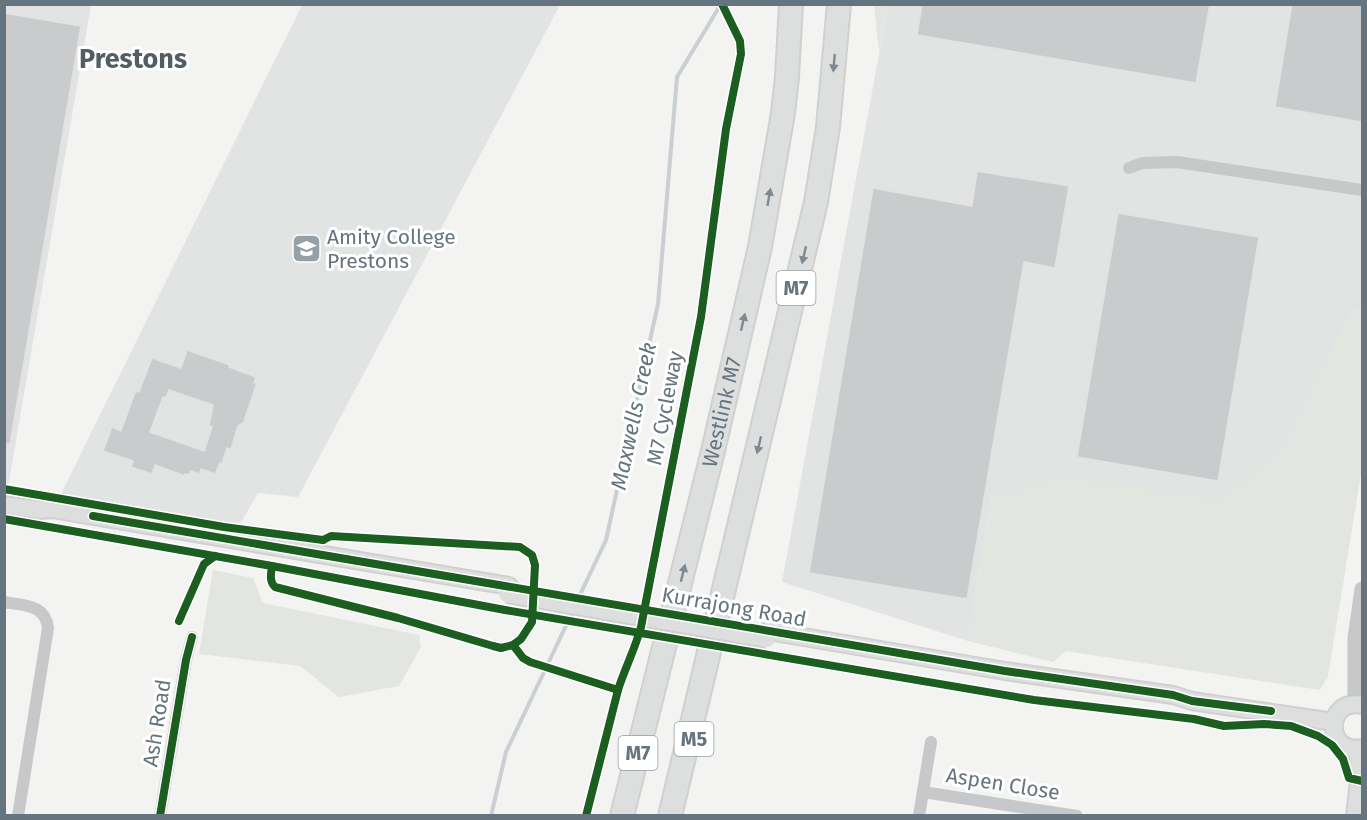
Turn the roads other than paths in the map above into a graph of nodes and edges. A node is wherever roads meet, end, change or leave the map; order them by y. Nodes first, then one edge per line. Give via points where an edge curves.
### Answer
1 (791, 4) edge
2 (839, 4) edge
3 (1129, 168) dead end
4 (1362, 190) edge
5 (4, 505) edge
6 (1362, 589) edge
7 (4, 602) edge
8 (192, 638) dead end
9 (706, 663) junction
10 (654, 691) junction
11 (1359, 704) edge
12 (1334, 723) junction
13 (932, 742) dead end
14 (1360, 748) edge
15 (923, 792) junction
16 (18, 816) edge
17 (160, 816) edge
18 (622, 816) edge
19 (629, 816) edge
20 (670, 816) edge
21 (677, 816) edge
22 (919, 816) edge
23 (1077, 816) edge
24 (1355, 816) edge

10 -> 1 highway, Westlink M7 / M7 via 751,289 788,77
2 -> 9 highway, Westlink M7 / M7 via 828,127 816,202
3 - 4 street via 1142,163 1177,162
5 - 12 main road, Kurrajong Road via 52,509 767,635
6 - 11 street via 1355,638
7 - 16 street via 42,612 48,628
8 - 17 street, Ash Road
9 - 20 highway, Westlink M7 / M7
9 - 21 highway, M5
10 - 18 highway, Westlink M7 / M7
10 - 19 highway, M7 via 654,709
11 - 12 main road via 1343,708
12 - 14 main road via 1341,743
13 - 15 street
14 - 24 main road
15 - 22 street
15 - 23 street, Aspen Close

